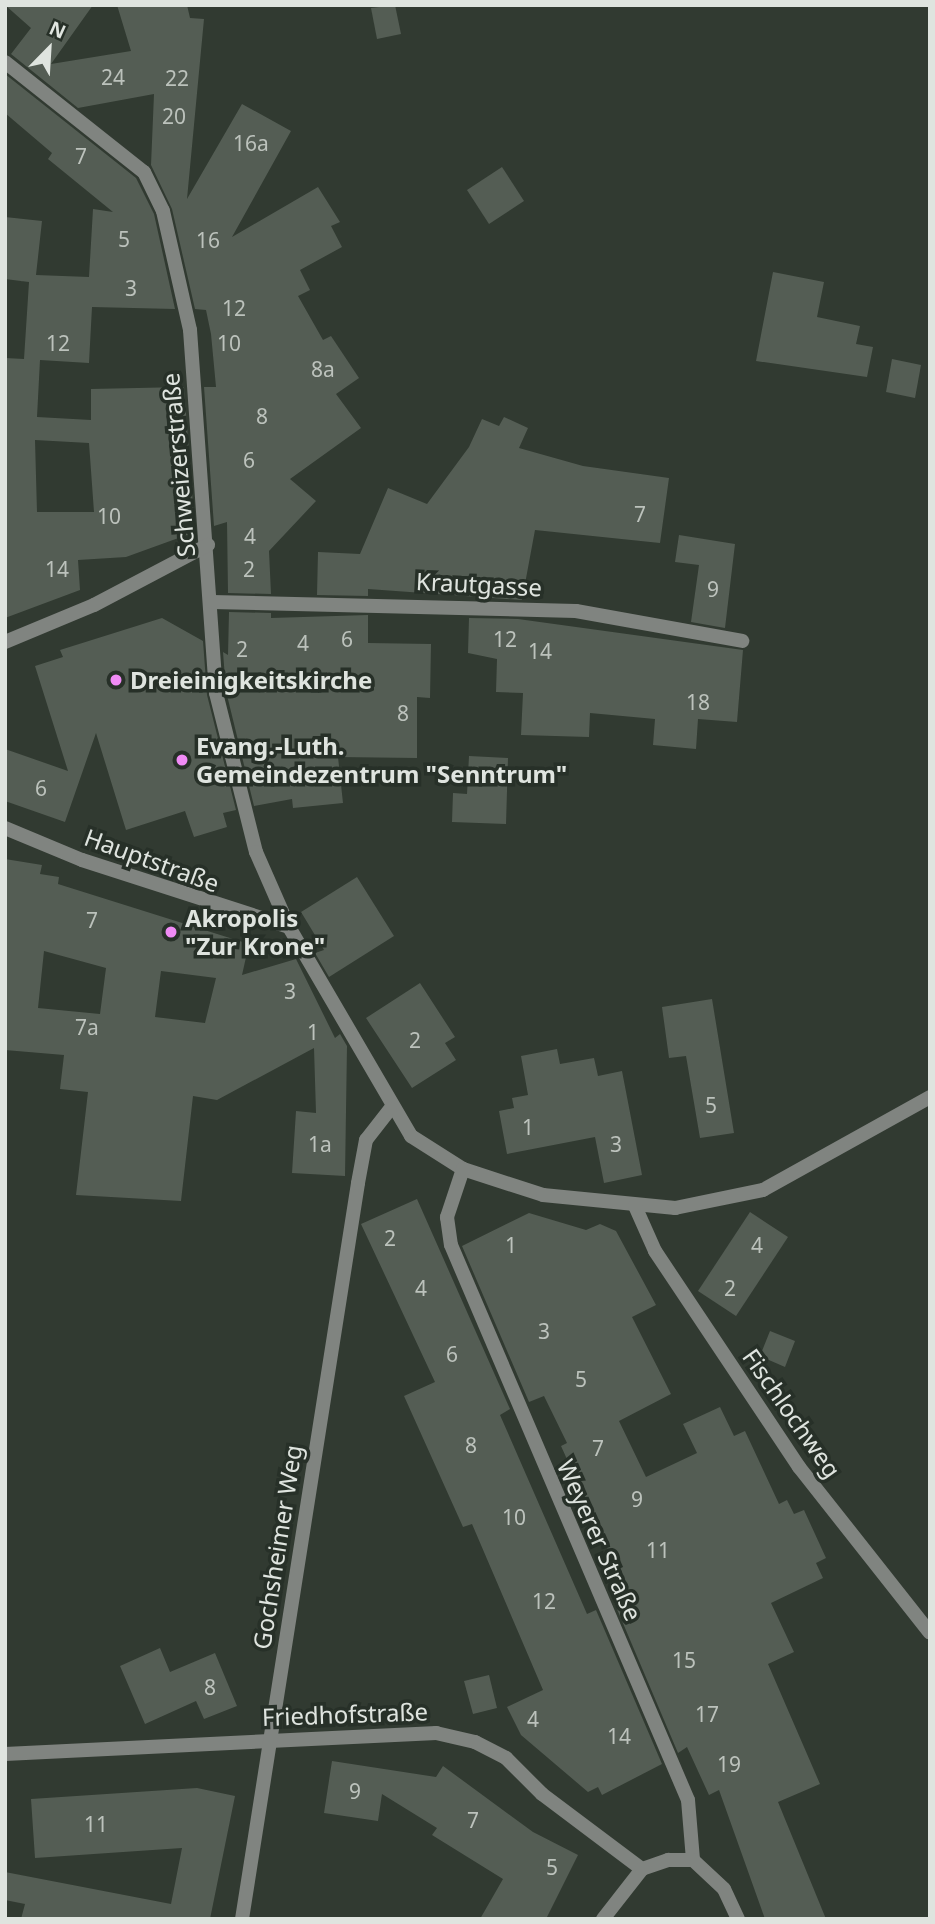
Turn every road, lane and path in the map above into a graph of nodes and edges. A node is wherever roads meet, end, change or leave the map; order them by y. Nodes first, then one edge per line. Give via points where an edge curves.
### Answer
1 (5, 62) edge
2 (208, 545) junction
3 (212, 602) junction
4 (742, 641) dead end
5 (5, 642) edge
6 (5, 828) edge
7 (289, 927) junction
8 (930, 1097) edge
9 (390, 1109) junction
10 (463, 1169) junction
11 (635, 1206) junction
12 (930, 1633) edge
13 (270, 1739) junction
14 (5, 1754) edge
15 (693, 1860) junction
16 (642, 1869) junction
17 (242, 1919) edge
18 (603, 1919) edge
19 (738, 1919) edge

1 - 2 street, Schweizerstraße via 145,172 163,211 190,330
2 - 3 street, Schweizerstraße
2 - 5 street via 93,605
3 - 4 street, Krautgasse via 576,611
3 - 7 street, Schweizerstraße via 216,693 256,852
6 - 7 street, Hauptstraße via 95,864
7 - 9 street via 327,986
8 - 11 street via 764,1190 711,1204
9 - 10 street via 411,1136
9 - 13 street, Gochsheimer Weg via 366,1140
10 - 11 street via 543,1195
10 - 15 street, Weyerer Straße via 447,1217 450,1245 688,1800
11 - 12 street, Fischlochweg via 655,1251 799,1467
13 - 14 street, Friedhofstraße
13 - 16 street, Friedhofstraße via 436,1733 475,1742 506,1759 542,1794
13 - 17 street, Gochsheimer Weg
15 - 16 street
15 - 19 street via 724,1889
16 - 18 street

